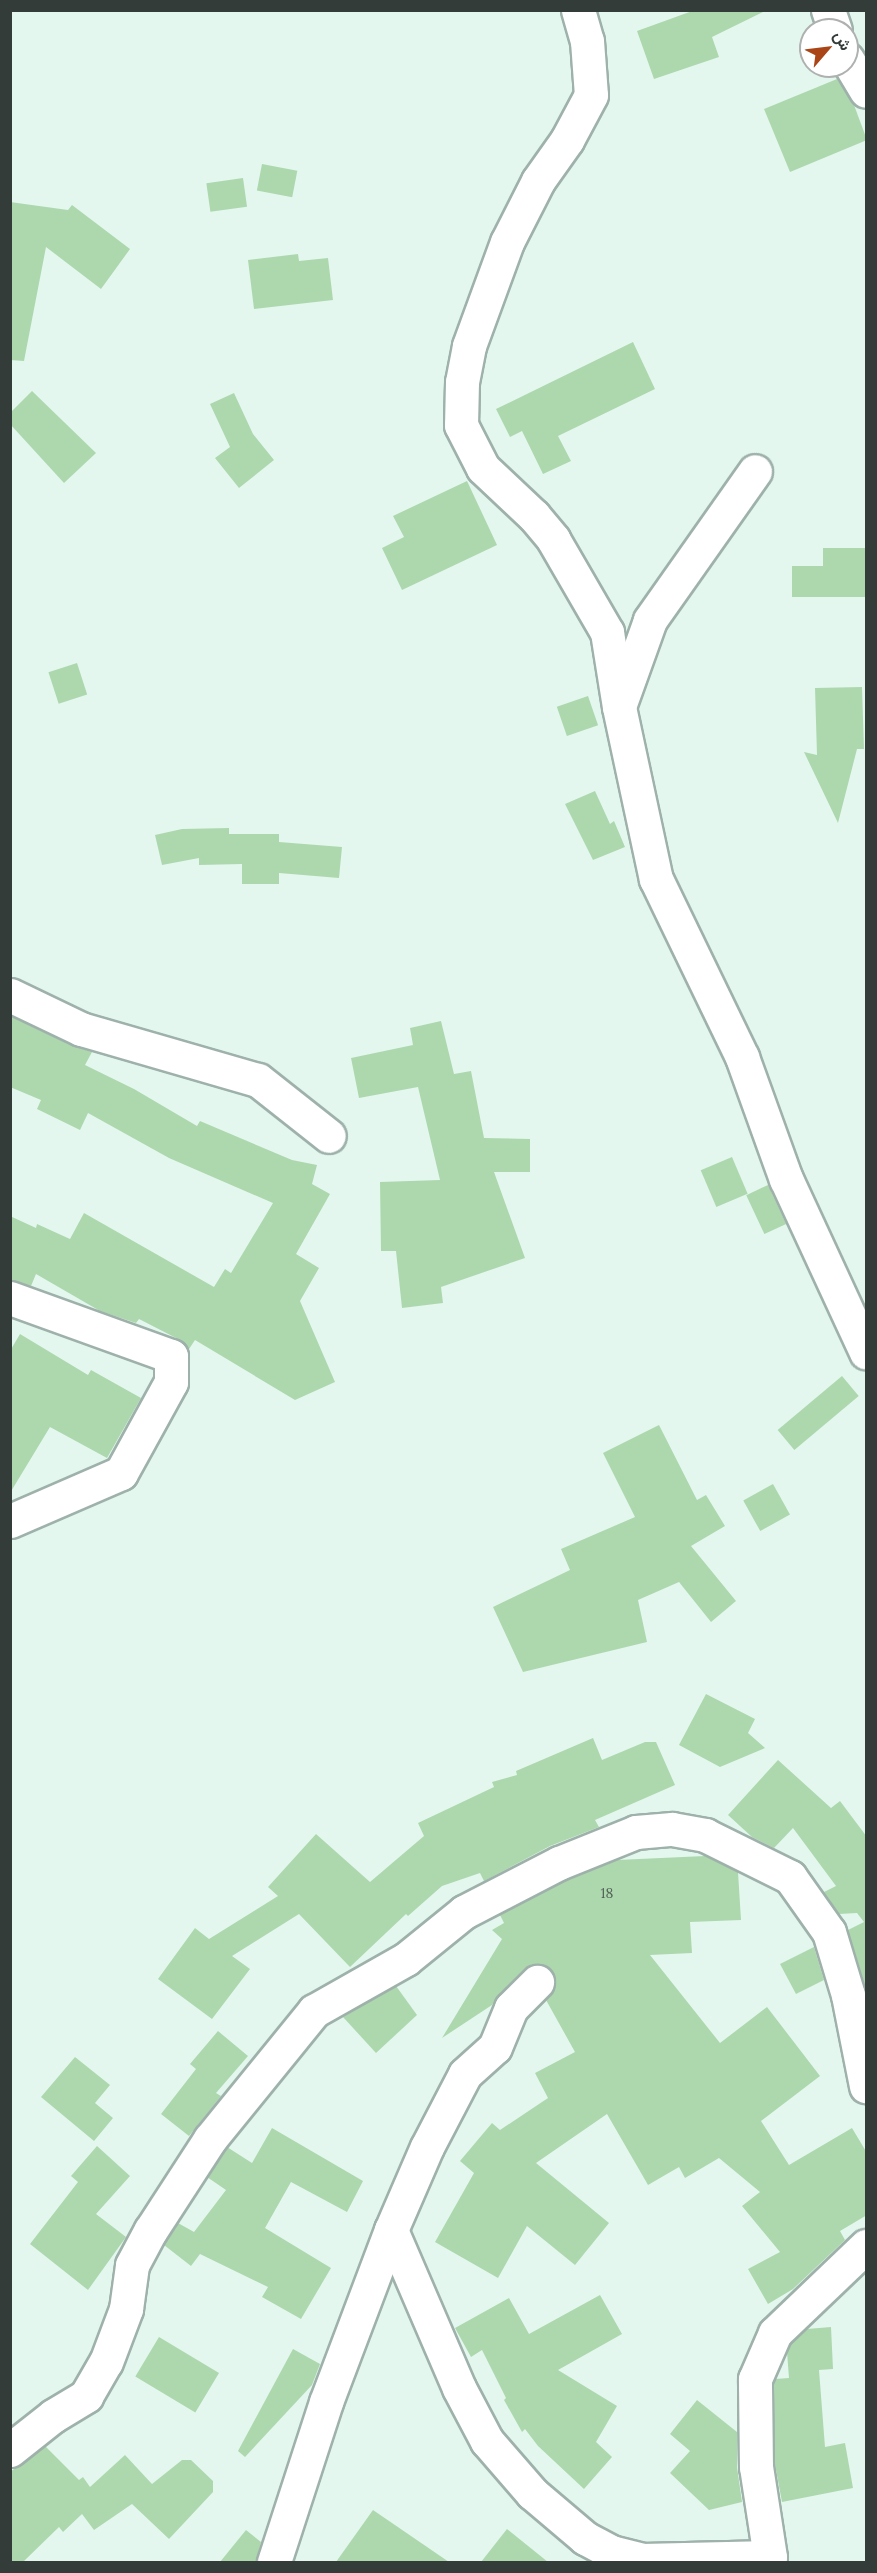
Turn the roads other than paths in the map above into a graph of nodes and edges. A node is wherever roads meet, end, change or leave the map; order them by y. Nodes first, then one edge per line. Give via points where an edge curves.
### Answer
1 (578, 10) edge
2 (859, 78) edge
3 (867, 91) edge
4 (755, 471) dead end
5 (619, 707) junction
6 (10, 994) edge
7 (329, 1136) dead end
8 (10, 1298) edge
9 (867, 1352) edge
10 (10, 1521) edge
11 (537, 1982) dead end
12 (867, 2086) edge
13 (391, 2230) junction
14 (867, 2246) edge
15 (10, 2450) edge
16 (642, 2561) edge
17 (274, 2562) edge

1 - 5 street via 587,41 591,95 567,140 538,181 507,242 469,346 460,425 483,468 553,539 608,632
2 - 3 street
4 - 5 street via 650,620
5 - 9 street via 656,879 742,1057 786,1179
6 - 7 street via 81,1029 258,1080
8 - 10 street via 171,1356 171,1382 121,1473
11 - 13 street via 511,2008 495,2047 465,2074 427,2147
12 - 15 street via 848,1995 829,1932 790,1877 705,1835 672,1829 636,1832 559,1863 464,1912 406,1959 314,2011 210,2139 151,2230 132,2265 126,2309 106,2362 86,2396
13 - 16 street via 459,2388 487,2441 532,2493 585,2538 611,2552
13 - 17 street via 327,2402
14 - 16 street via 775,2333 755,2379 756,2467 770,2557

